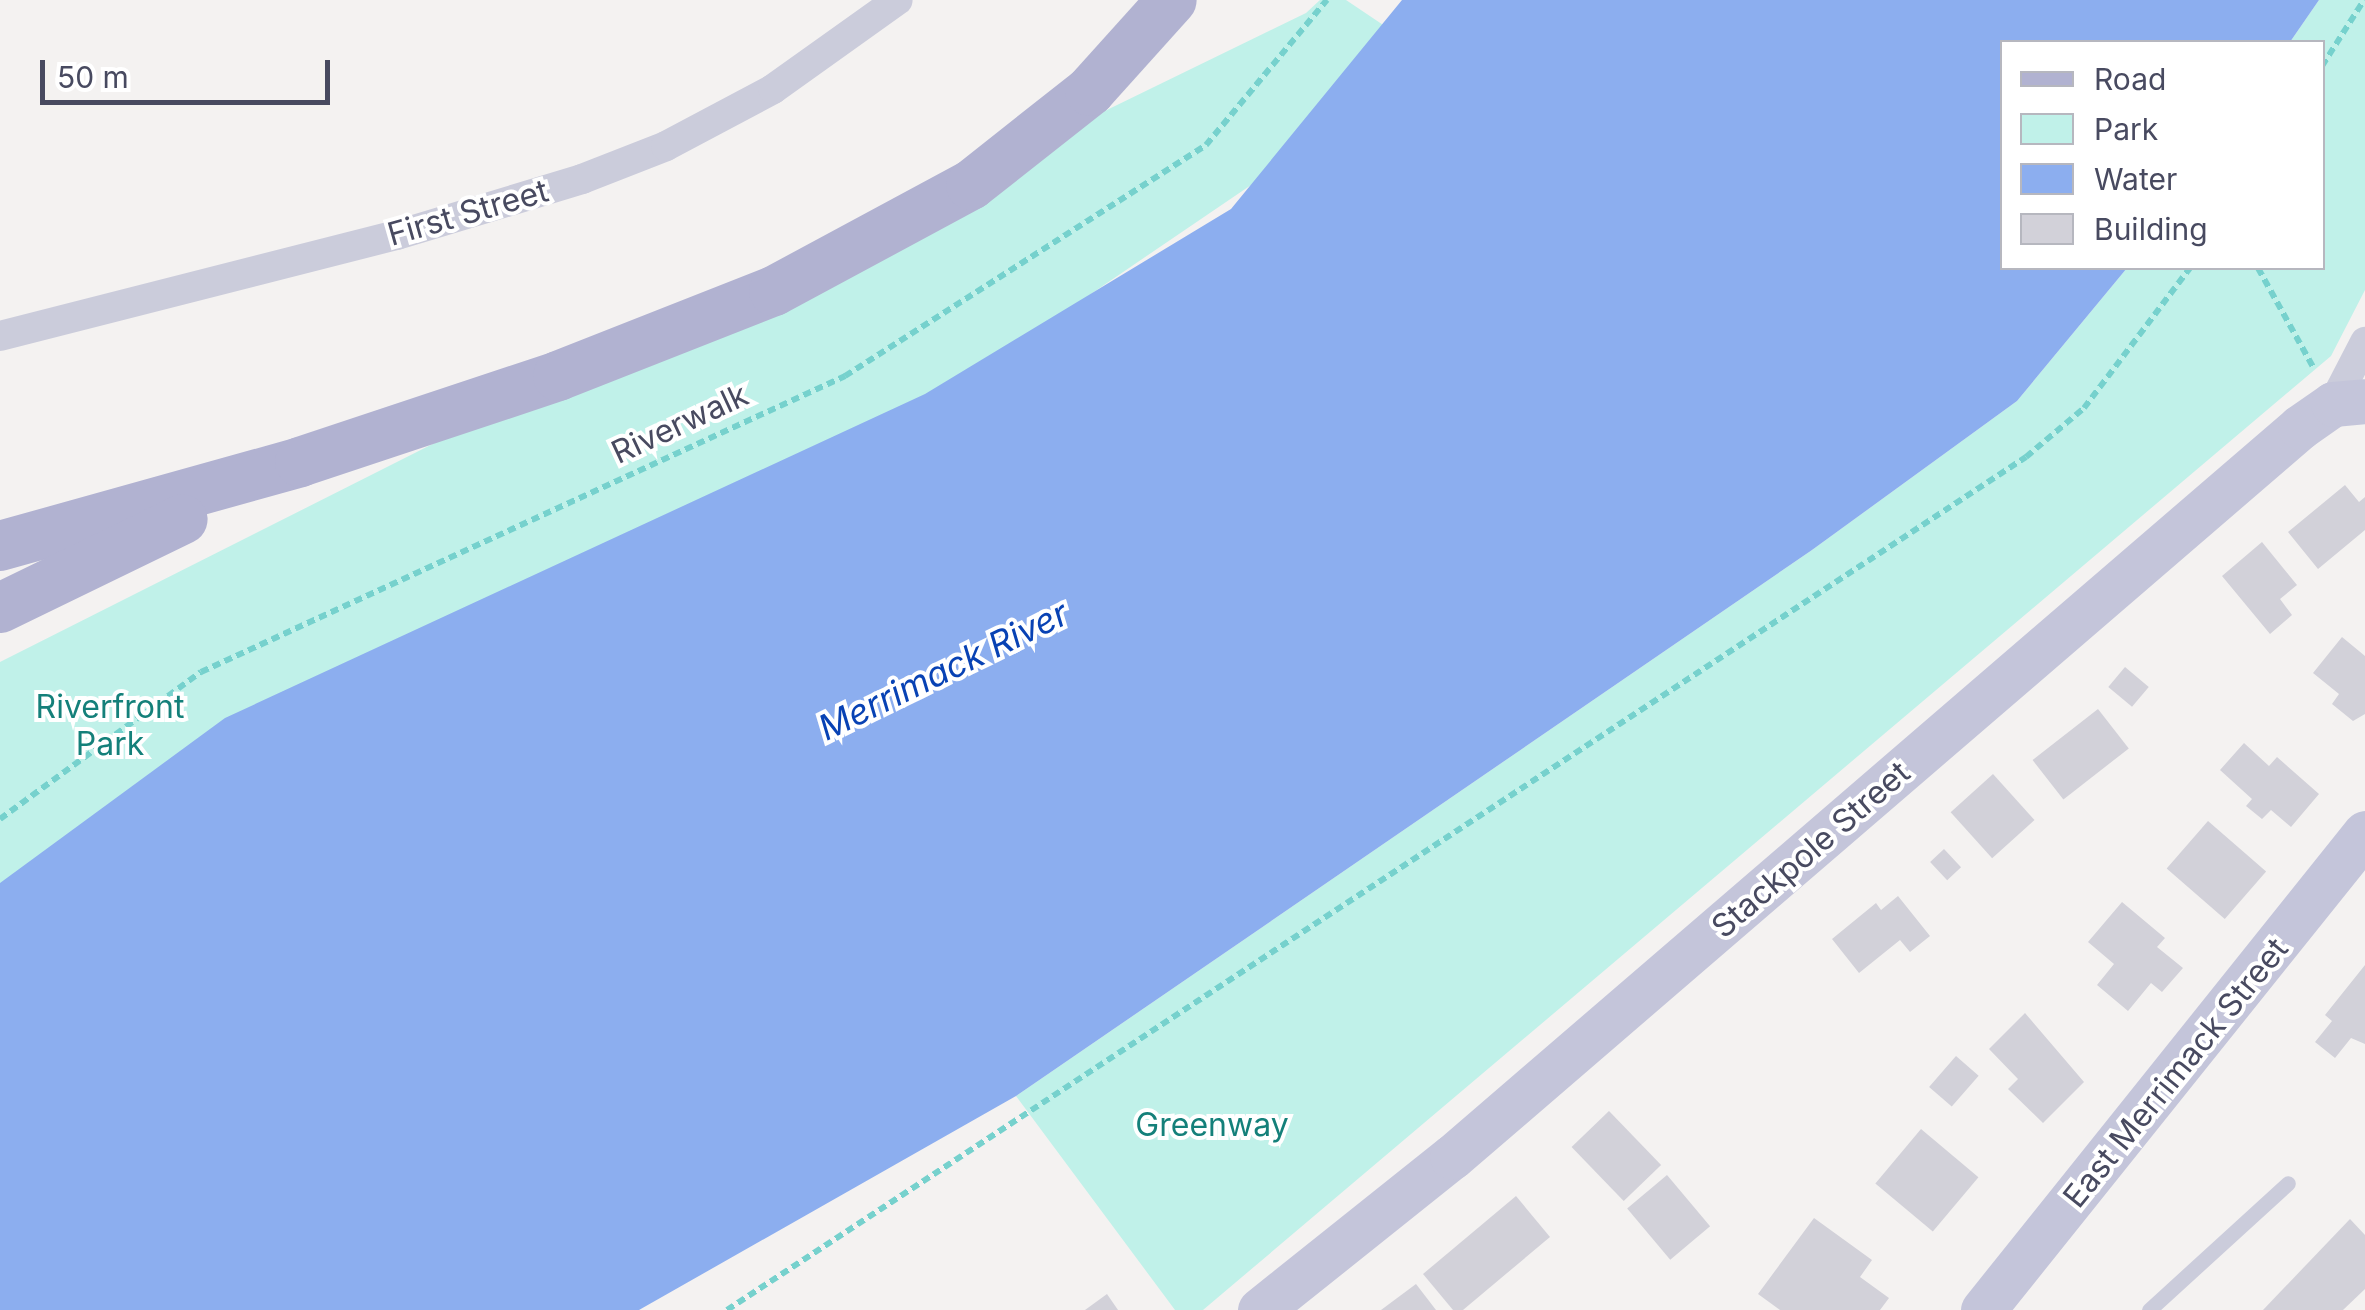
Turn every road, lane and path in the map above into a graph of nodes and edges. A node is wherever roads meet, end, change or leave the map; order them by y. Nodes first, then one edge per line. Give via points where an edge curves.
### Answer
1 (898, 0) edge
2 (1172, 0) edge
3 (1327, 0) edge
4 (2364, 0) edge
5 (2325, 61) edge
6 (2188, 270) edge
7 (2259, 270) edge
8 (0, 336) edge
9 (2365, 342) edge
10 (2349, 403) edge
11 (300, 462) junction
12 (0, 511) edge
13 (0, 546) edge
14 (0, 585) edge
15 (0, 608) edge
16 (0, 819) edge
17 (2365, 833) edge
18 (2288, 1183) dead end
19 (727, 1310) edge
20 (1260, 1310) edge
21 (1983, 1310) edge
22 (2149, 1310) edge

1 - 8 street, First Street via 746,104 582,179
2 - 11 main road via 1090,91 972,185 897,230 707,320
3 - 16 path, Riverwalk via 1206,145 845,376 201,672
4 - 5 path
6 - 19 path via 2084,408 2026,457
7 - 10 path
9 - 10 street
10 - 20 street, Stackpole Street via 1452,1157
11 - 12 main road
11 - 13 main road
11 - 14 main road
11 - 15 main road
17 - 21 street, East Merrimack Street
18 - 22 lane

